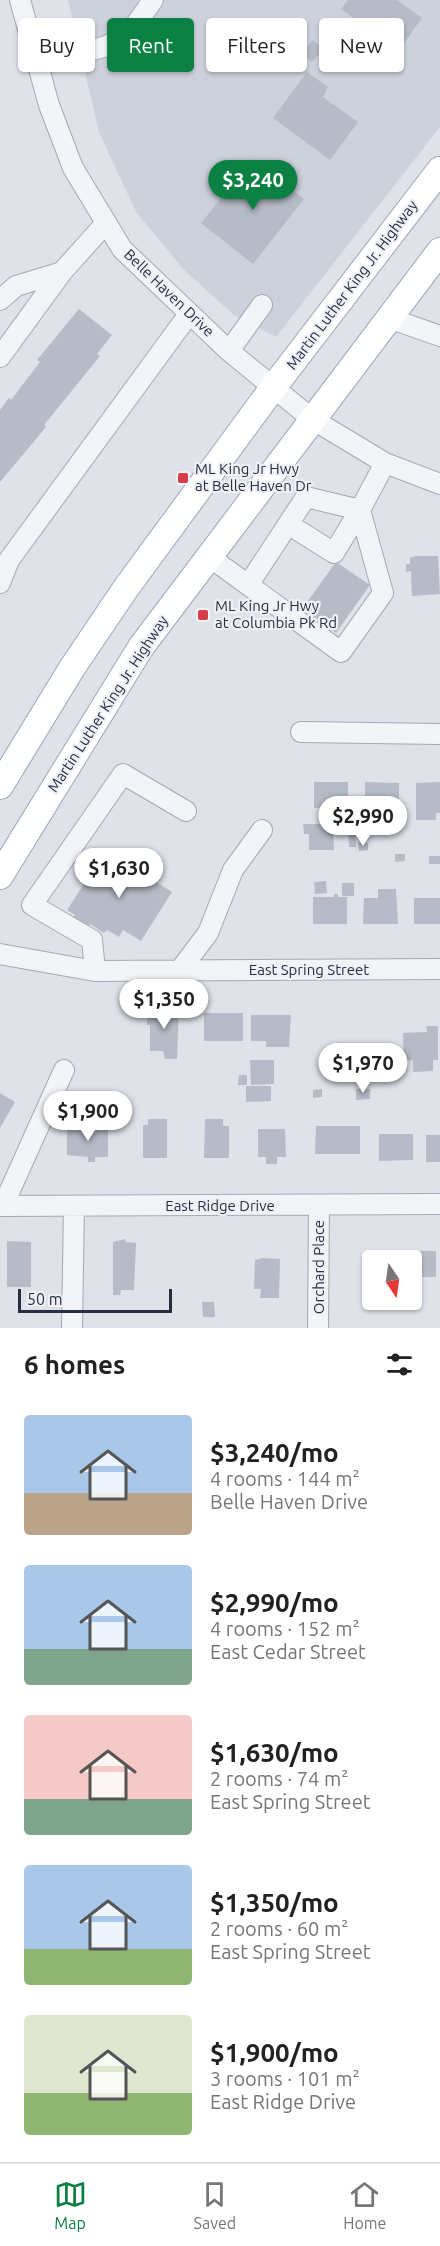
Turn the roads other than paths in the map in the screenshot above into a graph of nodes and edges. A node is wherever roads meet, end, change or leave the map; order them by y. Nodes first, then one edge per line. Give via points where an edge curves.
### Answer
1 (20, 0) edge
2 (153, 0) edge
3 (25, 18) edge
4 (95, 49) edge
5 (40, 72) edge
6 (440, 170) edge
7 (105, 224) junction
8 (440, 251) edge
9 (62, 272) junction
10 (0, 300) edge
11 (262, 305) dead end
12 (189, 314) junction
13 (389, 318) junction
14 (440, 336) edge
15 (229, 351) junction
16 (0, 357) edge
17 (272, 389) junction
18 (312, 419) junction
19 (385, 463) junction
20 (440, 484) edge
21 (360, 510) junction
22 (288, 524) junction
23 (208, 556) junction
24 (0, 583) edge
25 (248, 585) junction
26 (301, 732) dead end
27 (440, 734) edge
28 (0, 786) edge
29 (186, 811) dead end
30 (262, 830) dead end
31 (0, 876) edge
32 (0, 954) edge
33 (440, 969) edge
34 (180, 970) junction
35 (95, 971) junction
36 (64, 1070) dead end
37 (440, 1204) edge
38 (2, 1206) edge
39 (74, 1206) junction
40 (319, 1206) junction
41 (72, 1328) edge
42 (318, 1328) edge

1 - 3 street, Belle Haven Drive
2 - 4 street via 132,30
5 - 7 street, Belle Haven Drive via 73,168
6 - 17 main road, Martin Luther King Jr. Highway
7 - 9 street
7 - 12 street, Belle Haven Drive via 122,249
8 - 13 main road, Martin Luther King Jr. Highway
9 - 10 street via 16,286
9 - 16 street
11 - 15 street
12 - 15 street, Belle Haven Drive
12 - 24 street via 9,560
13 - 14 street
13 - 18 main road, Martin Luther King Jr. Highway
15 - 17 street, Belle Haven Drive
17 - 18 street, Belle Haven Drive
17 - 28 main road, Martin Luther King Jr. Highway via 113,608
18 - 19 street, Belle Haven Drive
18 - 23 main road, Martin Luther King Jr. Highway
19 - 20 street, Belle Haven Drive
19 - 21 street
21 - 22 street via 306,497
21 - 22 street via 334,553
21 - 25 street via 382,593 341,652
22 - 25 street
23 - 25 street
23 - 31 main road, Martin Luther King Jr. Highway via 141,647
26 - 27 street
29 - 35 street via 123,774 32,905 92,940
30 - 34 street via 233,870 208,933
32 - 35 street, East Spring Street
33 - 34 street, East Spring Street
34 - 35 street, East Spring Street
36 - 38 street
37 - 40 street, East Ridge Drive
38 - 39 street, East Ridge Drive
39 - 40 street, East Ridge Drive
39 - 41 street
40 - 42 street, Orchard Place

